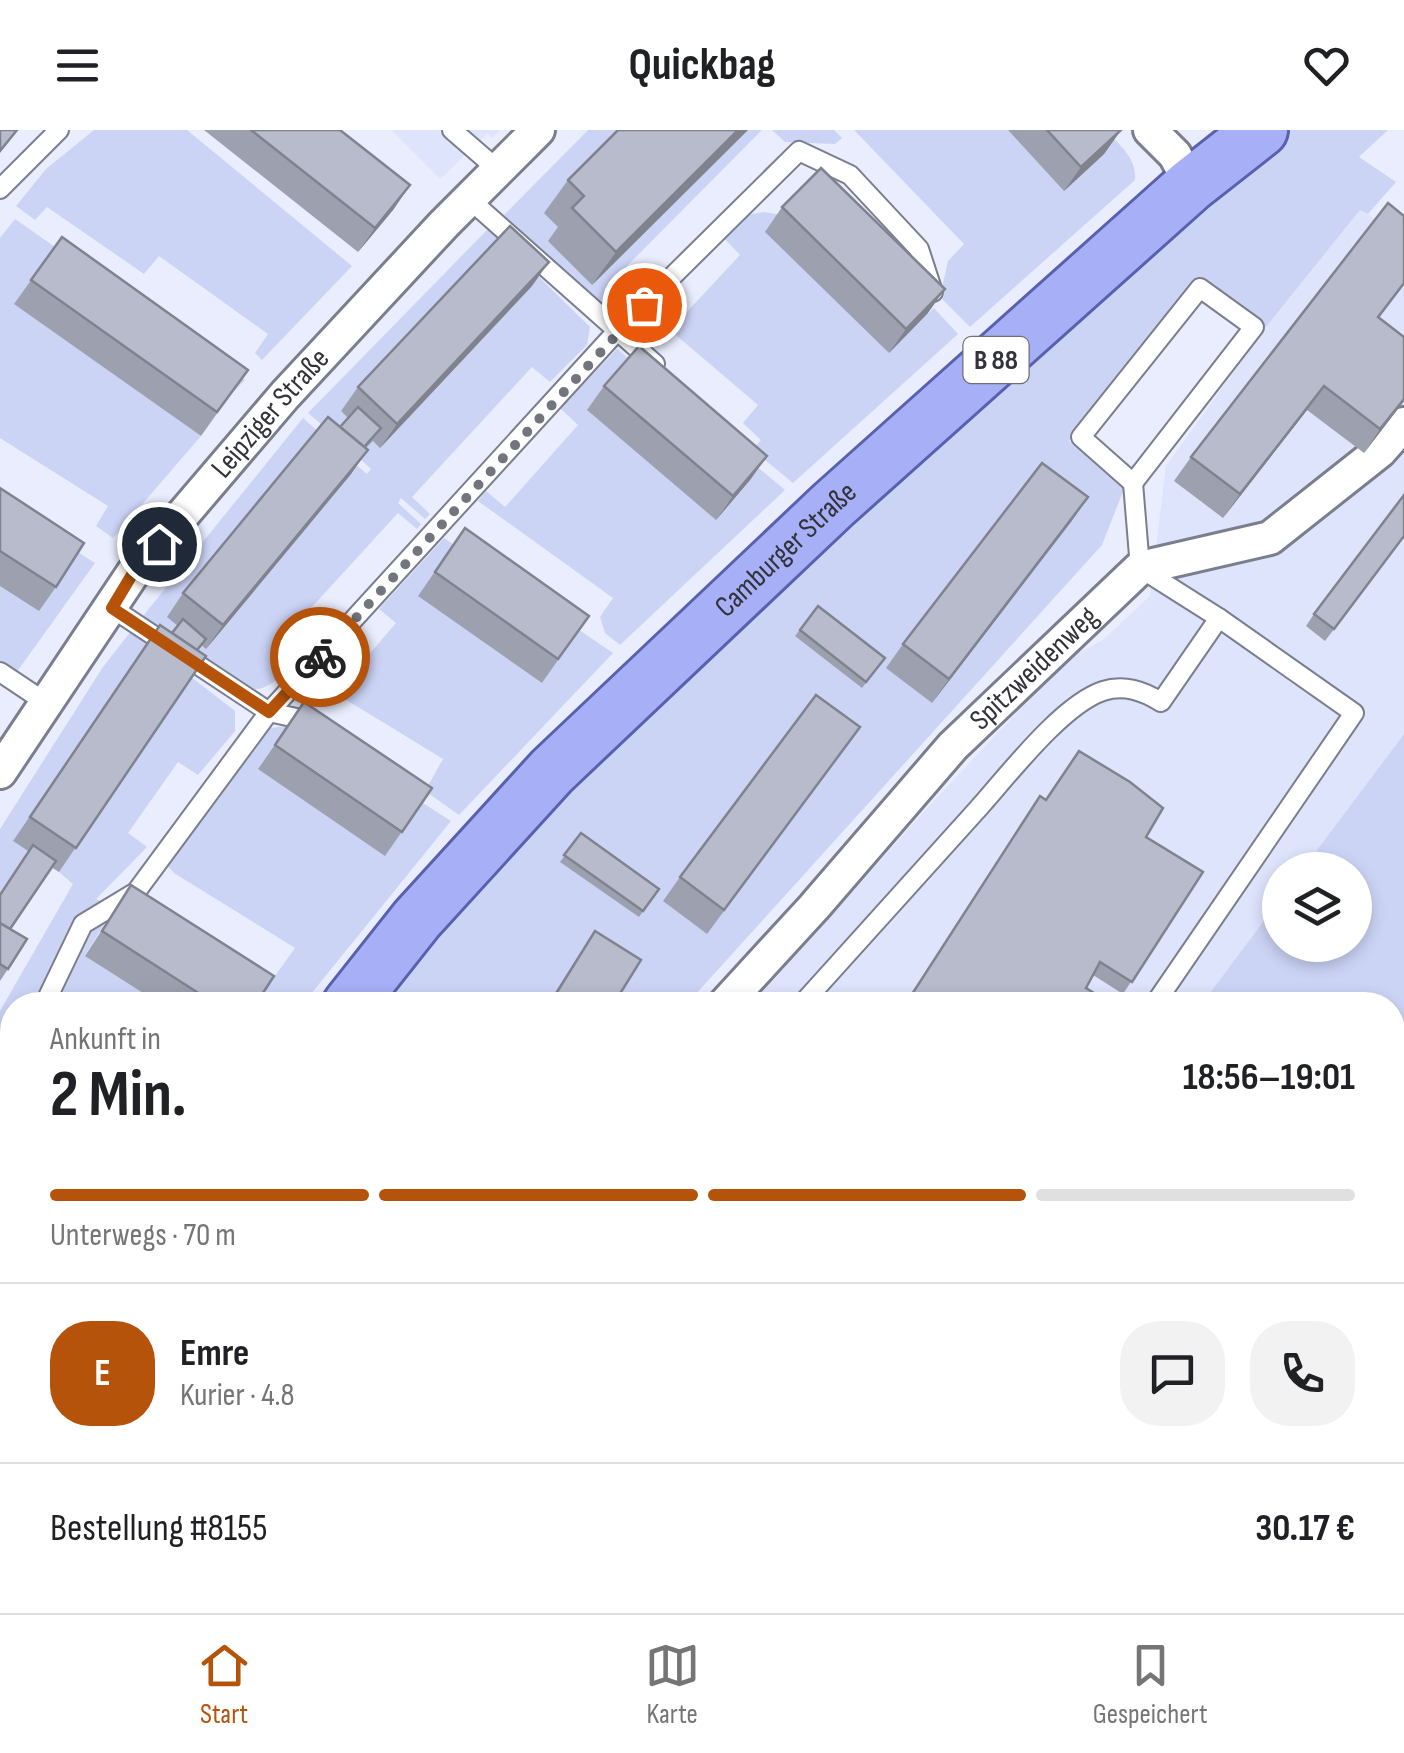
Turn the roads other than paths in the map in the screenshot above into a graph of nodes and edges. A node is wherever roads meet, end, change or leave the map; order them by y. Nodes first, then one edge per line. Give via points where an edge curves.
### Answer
1 (59, 130) edge
2 (452, 130) edge
3 (538, 130) edge
4 (1150, 130) edge
5 (1261, 130) edge
6 (498, 169) junction
7 (1191, 185) junction
8 (0, 189) edge
9 (468, 198) junction
10 (934, 297) edge
11 (618, 330) junction
12 (662, 370) edge
13 (1404, 424) edge
14 (1133, 483) junction
15 (1140, 568) junction
16 (112, 608) junction
17 (1219, 618) junction
18 (0, 672) edge
19 (46, 702) junction
20 (269, 712) junction
21 (330, 738) edge
22 (0, 772) edge
23 (50, 992) edge
24 (359, 992) edge
25 (735, 992) edge
26 (813, 992) edge
27 (1163, 992) edge

1 - 8 lane
2 - 6 lane
3 - 6 street, Leipziger Straße
4 - 7 street
5 - 7 main road, Camburger Straße / B 88
6 - 9 street, Leipziger Straße
7 - 24 main road, Camburger Straße / B 88 via 834,505 552,771 417,918
9 - 11 lane
9 - 16 street, Leipziger Straße via 285,395 133,573
10 - 11 lane via 919,249 860,185 799,151
11 - 12 lane
11 - 20 lane via 442,534
13 - 15 street via 1380,451 1270,538
14 - 14 lane via 1081,437 1200,288 1254,326
14 - 15 lane
15 - 17 lane
15 - 25 street, Spitzweidenweg via 953,746
16 - 19 street, Leipziger Straße
16 - 20 lane
17 - 26 lane via 1160,702 1124,688 1102,691 1074,708
17 - 27 lane via 1354,713
18 - 19 lane
19 - 22 street, Leipziger Straße
20 - 21 lane via 301,719
20 - 23 lane via 143,896 83,924

